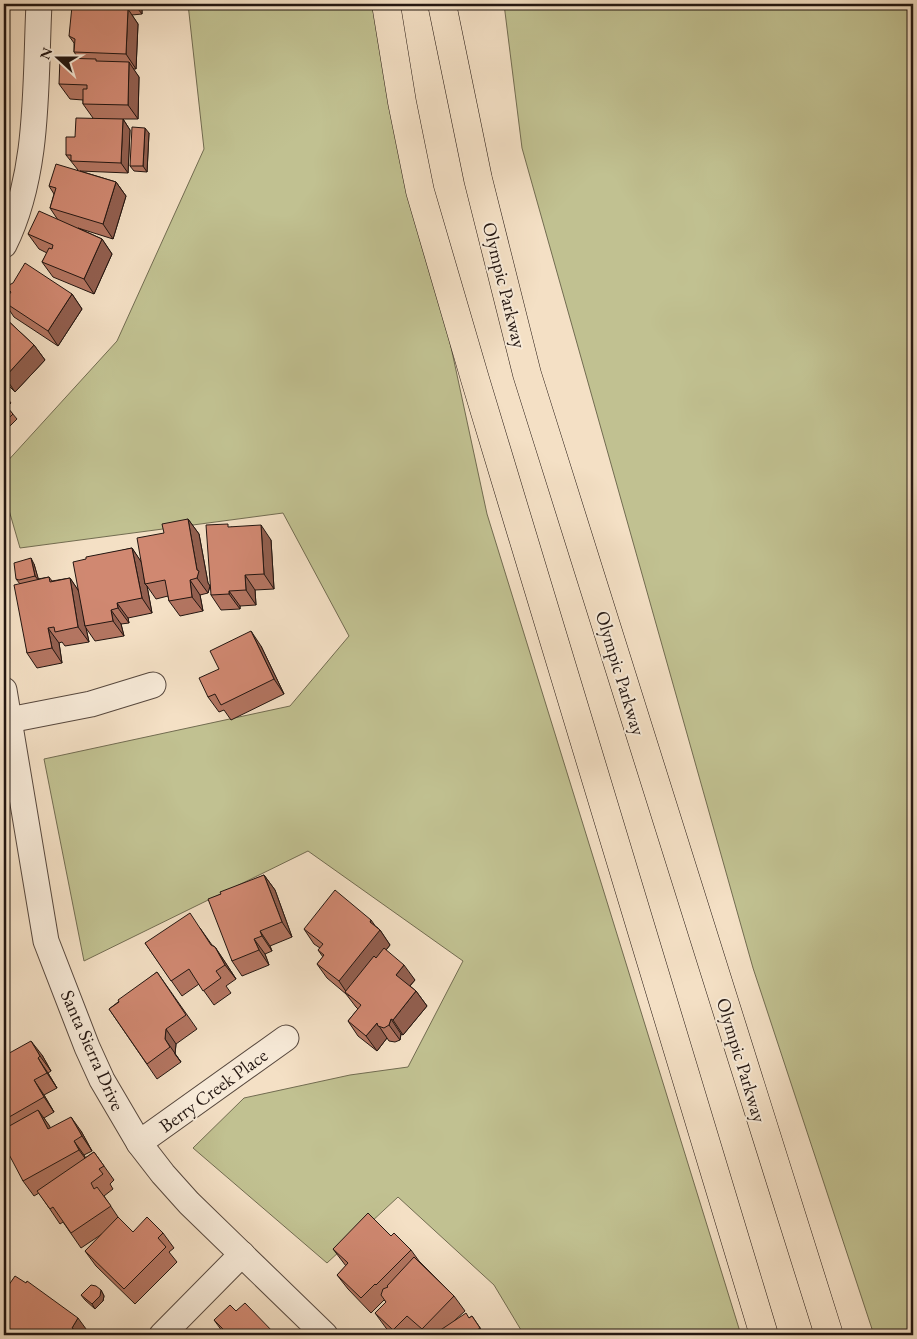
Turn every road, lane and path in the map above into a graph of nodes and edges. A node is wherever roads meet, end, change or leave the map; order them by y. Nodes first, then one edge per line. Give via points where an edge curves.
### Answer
1 (39, 4) edge
2 (386, 4) edge
3 (442, 4) edge
4 (4, 245) edge
5 (153, 685) dead end
6 (4, 690) edge
7 (6, 720) edge
8 (286, 1038) dead end
9 (139, 1143) junction
10 (242, 1254) junction
11 (162, 1335) edge
12 (325, 1335) edge
13 (764, 1335) edge
14 (828, 1335) edge

1 - 4 street via 32,143 21,194
2 - 13 main road via 420,191
3 - 14 main road, Olympic Parkway via 478,179 528,374
5 - 7 street via 91,704
6 - 7 street, Santa Sierra Drive
7 - 9 street, Santa Sierra Drive via 46,940 102,1080
8 - 9 street, Berry Creek Place
9 - 10 street, Santa Sierra Drive via 189,1204
10 - 11 street
10 - 12 street, Santa Sierra Drive

